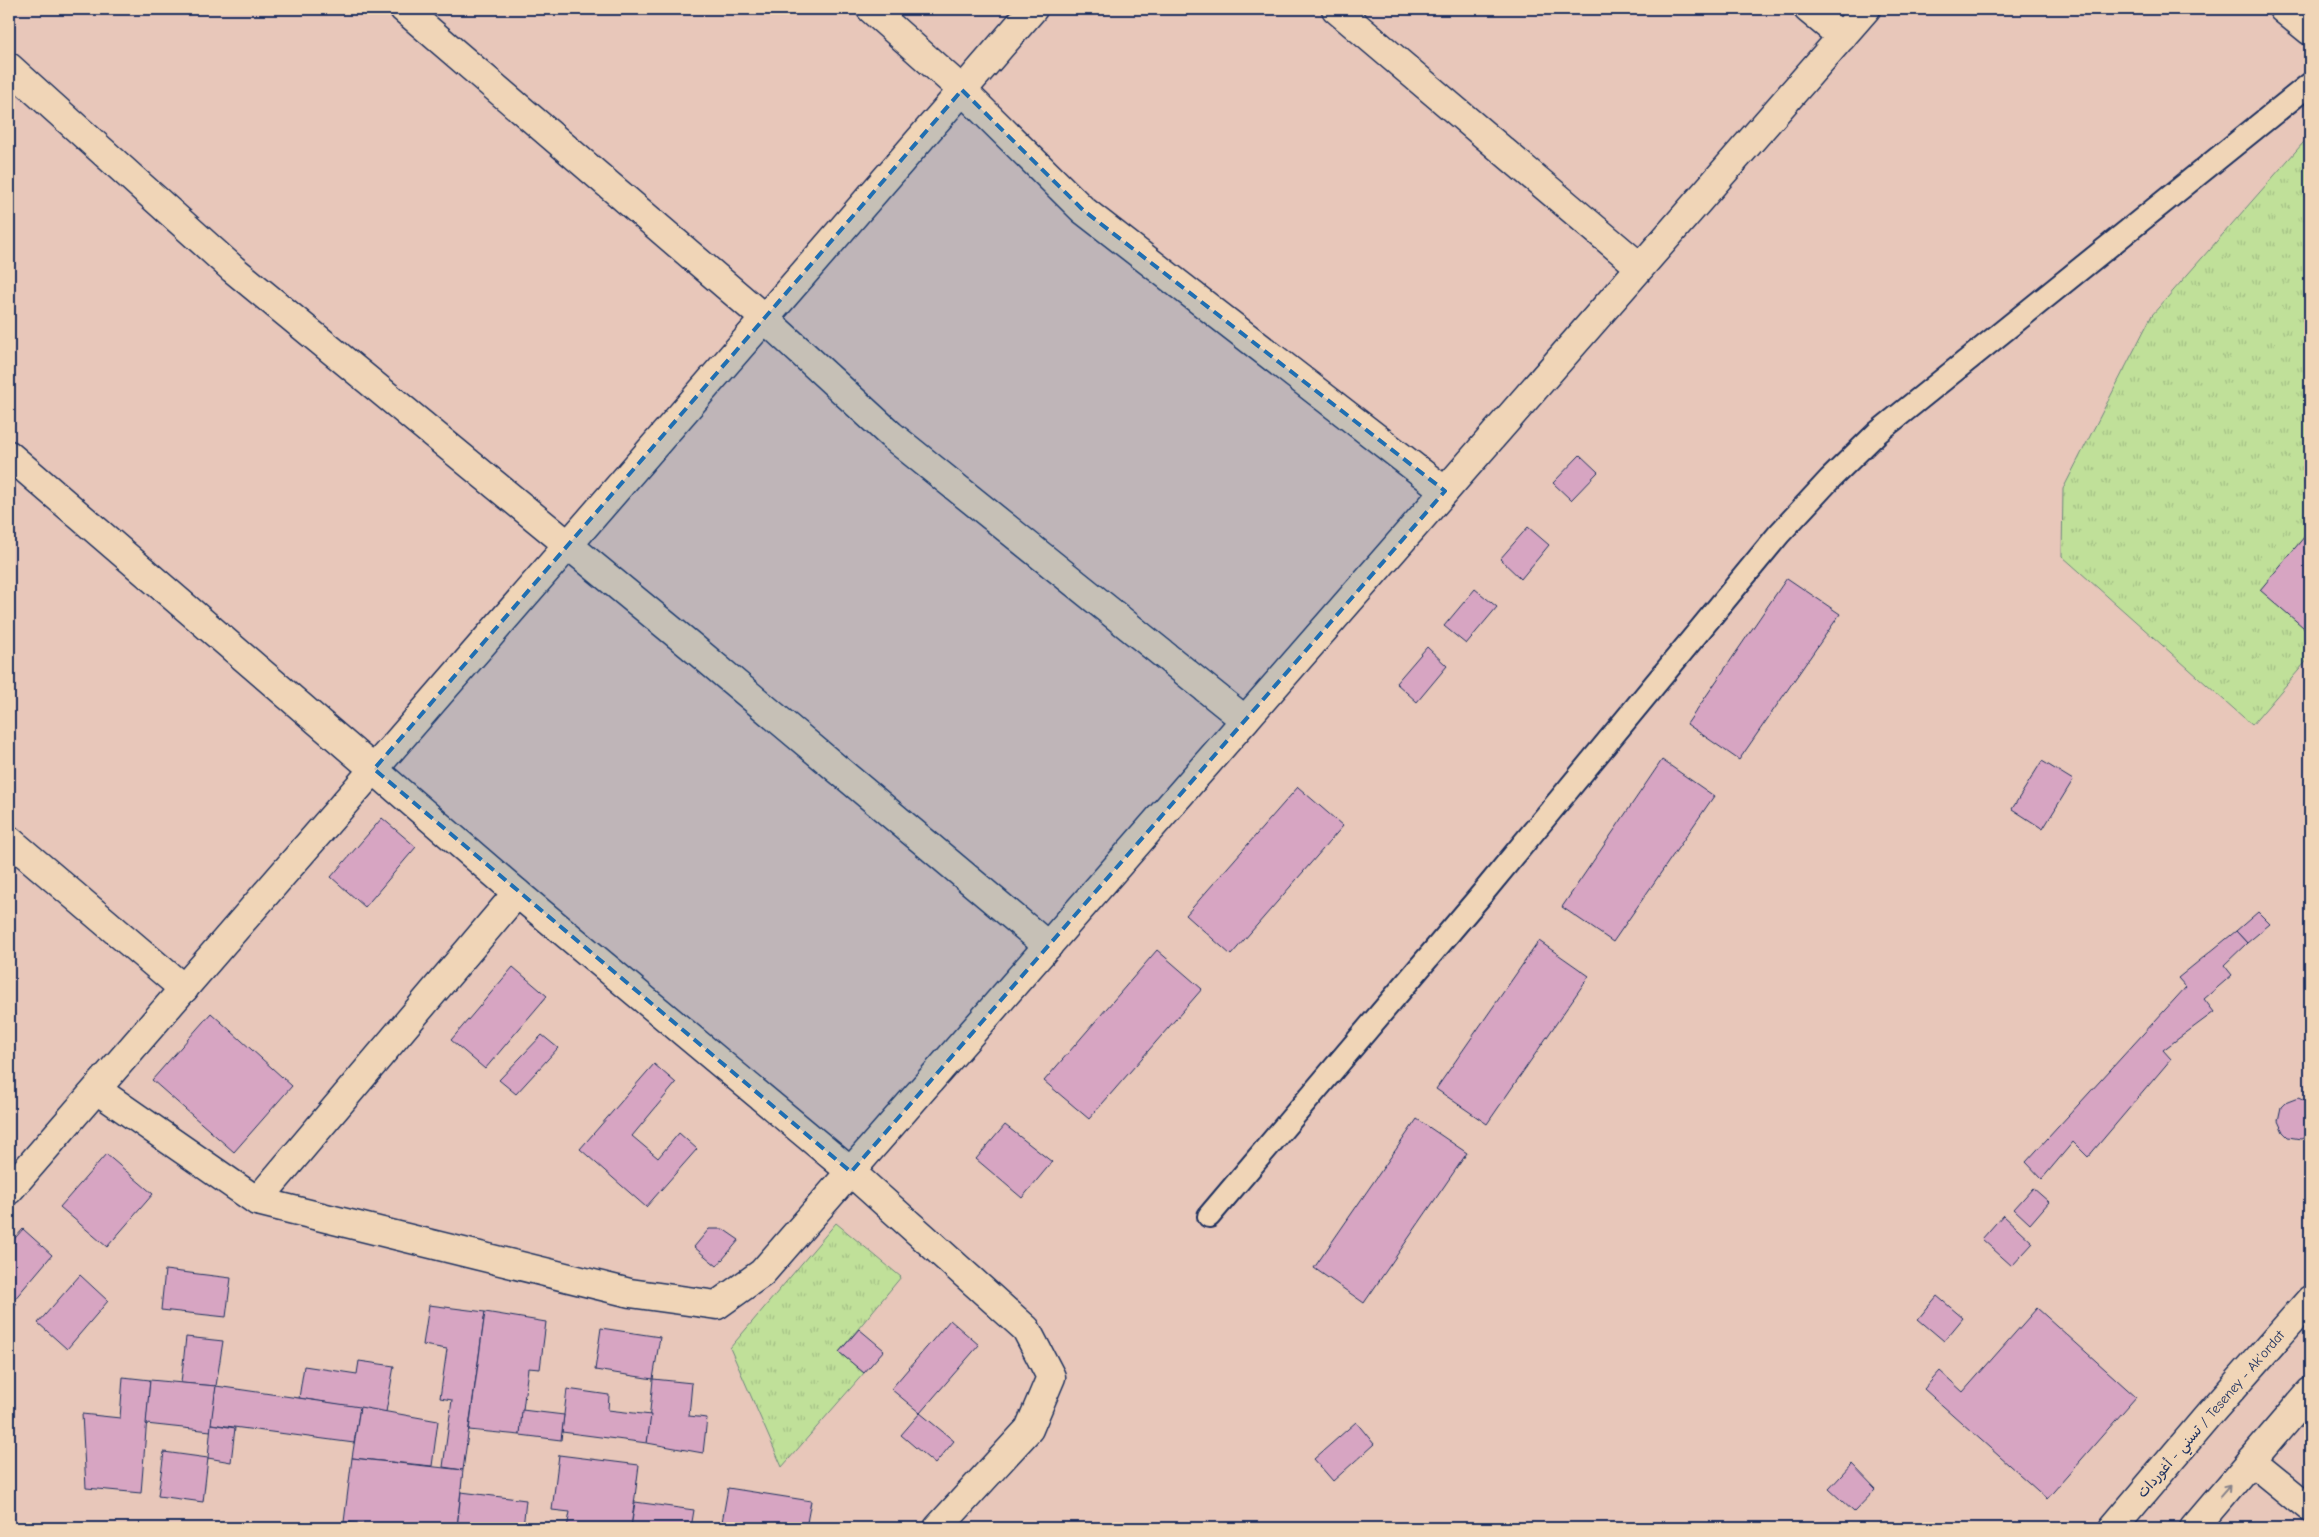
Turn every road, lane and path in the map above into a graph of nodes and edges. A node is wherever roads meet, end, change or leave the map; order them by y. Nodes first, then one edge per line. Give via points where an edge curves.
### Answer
1 (404, 9) edge
2 (871, 9) edge
3 (1032, 9) edge
4 (1336, 9) edge
5 (1808, 9) edge
6 (1866, 9) edge
7 (2283, 9) edge
8 (2310, 32) edge
9 (1842, 37) junction
10 (9, 67) edge
11 (2310, 84) edge
12 (962, 90) junction
13 (1640, 267) junction
14 (765, 318) junction
15 (9, 455) edge
16 (1445, 491) junction
17 (569, 544) junction
18 (1245, 720) junction
19 (374, 770) junction
20 (9, 840) edge
21 (517, 893) junction
22 (1048, 946) junction
23 (184, 990) junction
24 (96, 1090) junction
25 (851, 1172) junction
26 (9, 1190) edge
27 (257, 1201) junction
28 (1209, 1216) dead end
29 (2310, 1300) edge
30 (2310, 1392) edge
31 (2251, 1461) junction
32 (2310, 1508) edge
33 (938, 1528) edge
34 (2113, 1528) edge
35 (2194, 1528) edge

1 - 14 street
2 - 12 street
3 - 12 street
4 - 13 street
5 - 9 street
6 - 9 street
7 - 8 street
9 - 13 street
10 - 17 street via 233,269
11 - 28 lane via 1877,433 1830,479 1779,534 1482,894
12 - 14 street
12 - 16 street via 1083,210
13 - 16 street
14 - 17 street
14 - 18 street via 891,434
15 - 19 street
16 - 18 street
17 - 19 street
17 - 22 street
18 - 22 street
19 - 21 street
19 - 23 street
20 - 23 street
21 - 25 street
21 - 27 street
22 - 25 street
23 - 24 street
24 - 26 street
24 - 27 street
25 - 27 street via 762,1273 717,1305 630,1293
25 - 33 street via 1026,1330 1051,1377 1030,1429
29 - 34 street, تسني - أغوردات / Teseney - Ak'ordat
30 - 31 street
31 - 32 street
35 -> 31 street

